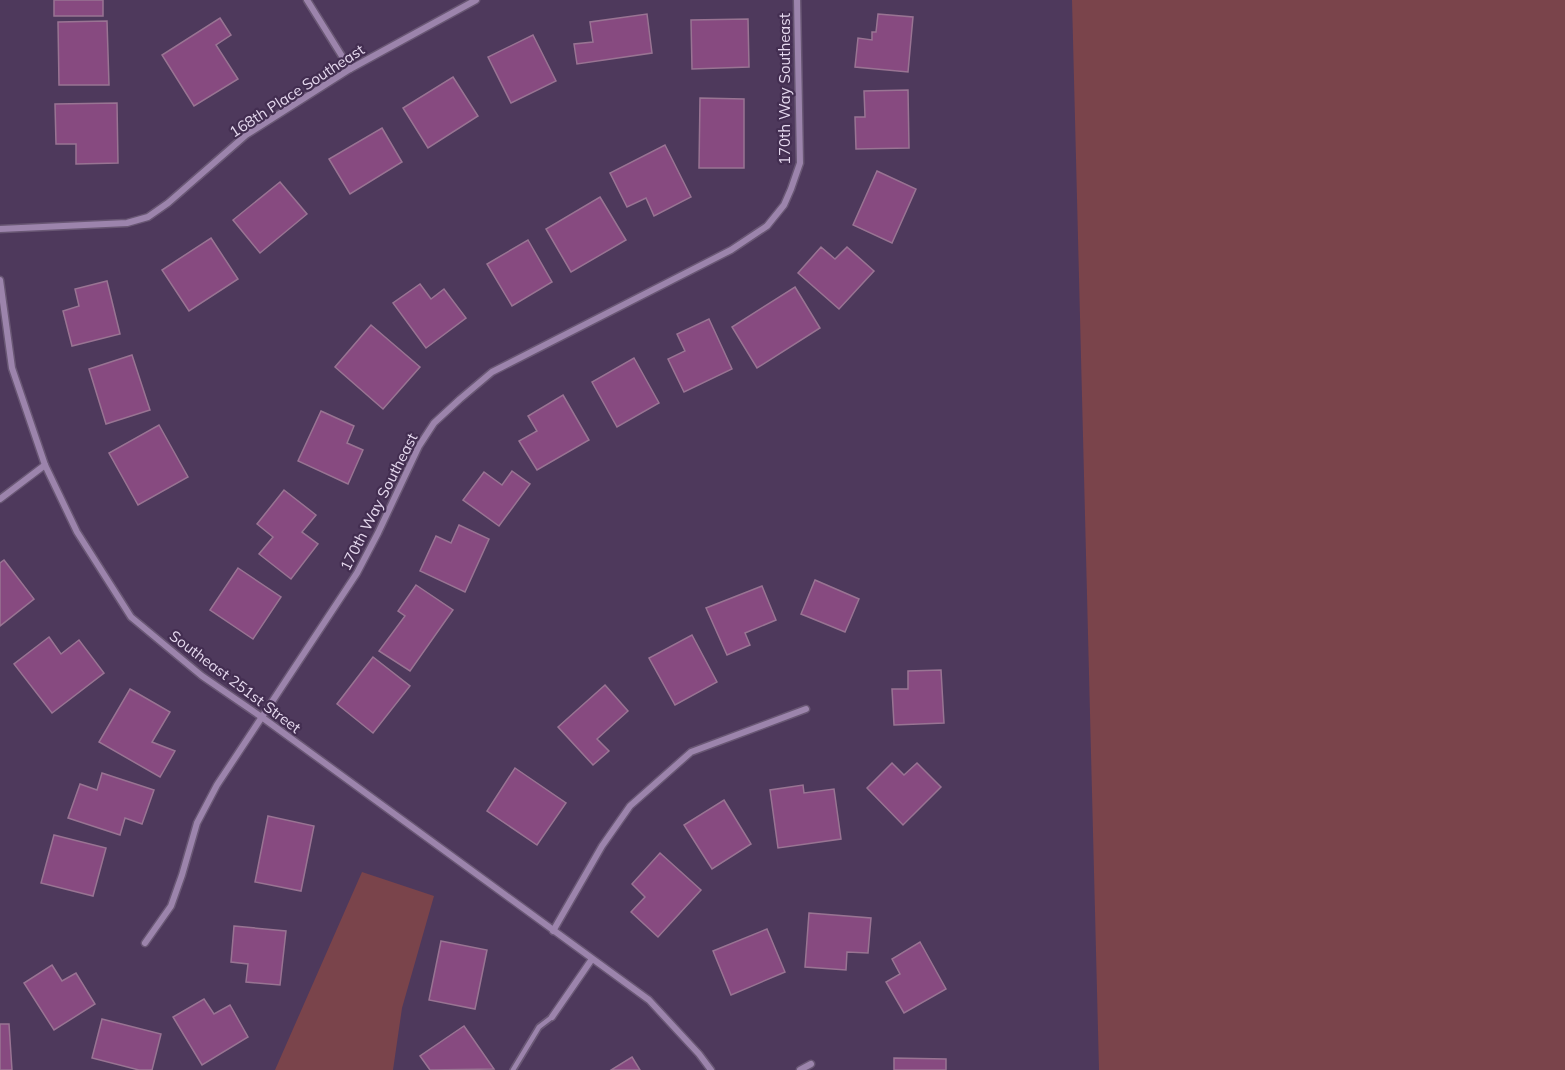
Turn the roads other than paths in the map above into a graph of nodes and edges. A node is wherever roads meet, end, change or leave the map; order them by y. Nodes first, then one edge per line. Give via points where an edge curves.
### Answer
1 (307, 0) edge
2 (476, 0) edge
3 (797, 0) edge
4 (350, 69) junction
5 (0, 230) edge
6 (0, 279) edge
7 (45, 465) junction
8 (0, 499) edge
9 (806, 709) dead end
10 (262, 718) junction
11 (553, 931) junction
12 (146, 943) dead end
13 (592, 959) junction
14 (552, 1017) joint
15 (812, 1064) dead end
16 (513, 1070) edge
17 (711, 1070) edge
18 (800, 1070) edge

1 - 4 street
2 - 4 street, 168th Place Southeast
3 - 10 street, 170th Way Southeast via 800,163 784,205 767,226 731,250 492,372 434,423 357,573
4 - 5 street, 168th Place Southeast via 246,135 148,217 128,223
6 - 7 street, Southeast 251st Street via 12,368
7 - 8 street
7 - 10 street, Southeast 251st Street via 77,532 131,616 202,676
9 - 11 street via 691,752 630,806
10 - 11 street, Southeast 251st Street
10 - 12 street, 170th Way Southeast via 217,785 198,823 171,906
11 - 13 street, Southeast 251st Street
13 - 14 street
13 - 17 street, Southeast 251st Street via 649,1000
14 - 16 lane via 539,1028
15 - 18 street

